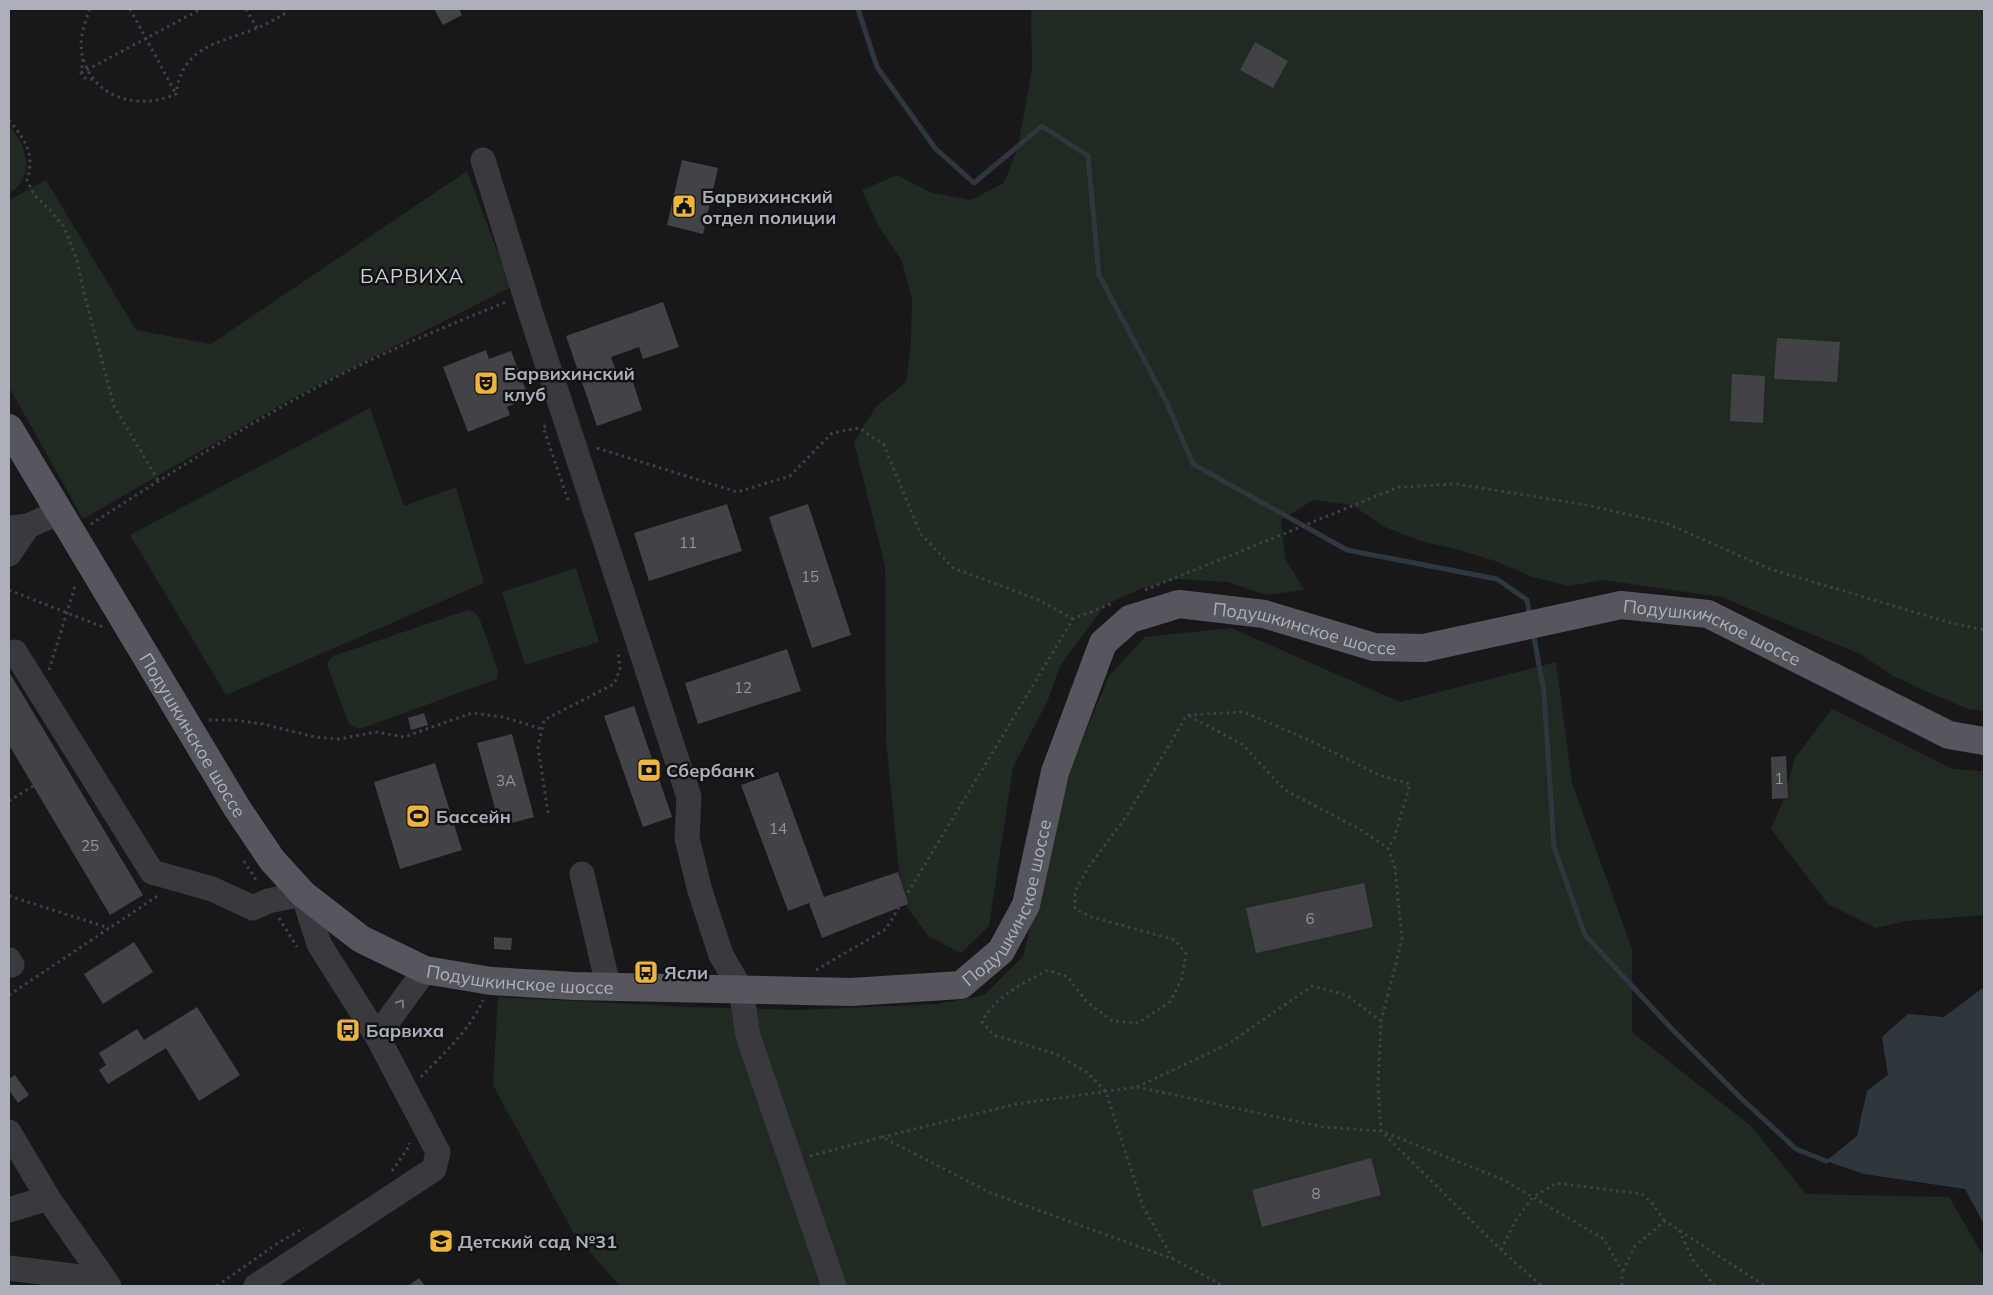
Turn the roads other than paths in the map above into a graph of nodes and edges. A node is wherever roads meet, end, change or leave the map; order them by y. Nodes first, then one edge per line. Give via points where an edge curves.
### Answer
1 (484, 160) dead end
2 (9, 428) edge
3 (60, 512) junction
4 (18, 527) edge
5 (9, 554) edge
6 (16, 652) dead end
7 (1984, 742) edge
8 (582, 874) dead end
9 (303, 894) junction
10 (425, 970) junction
11 (608, 985) junction
12 (741, 989) junction
13 (377, 1036) junction
14 (9, 1132) edge
15 (48, 1198) junction
16 (9, 1210) edge
17 (9, 1268) edge
18 (106, 1283) edge
19 (256, 1286) edge
20 (834, 1286) edge

1 - 12 street via 689,797 687,838 700,891 721,955
2 - 3 main road, Подушкинское шоссе
3 - 4 street
3 - 9 main road, Подушкинское шоссе via 242,815 272,860
4 - 5 street
6 - 9 street via 152,872 212,889 253,908 268,901
7 - 12 main road, Подушкинское шоссе via 1949,735 1708,614 1621,605 1424,648 1404,648 1374,647 1264,614 1179,604 1130,619 1103,643 1056,772 1026,905 1001,952 961,985 851,992
8 - 11 street
9 - 10 main road, Подушкинское шоссе via 361,939
9 - 13 street via 319,944
10 - 11 main road, Подушкинское шоссе via 491,981
13 -> 10 street
11 - 12 main road, Подушкинское шоссе
12 - 20 street via 748,1036
13 - 19 street via 438,1152 434,1169
14 - 15 street
15 - 16 street
15 - 18 street
17 - 18 street

